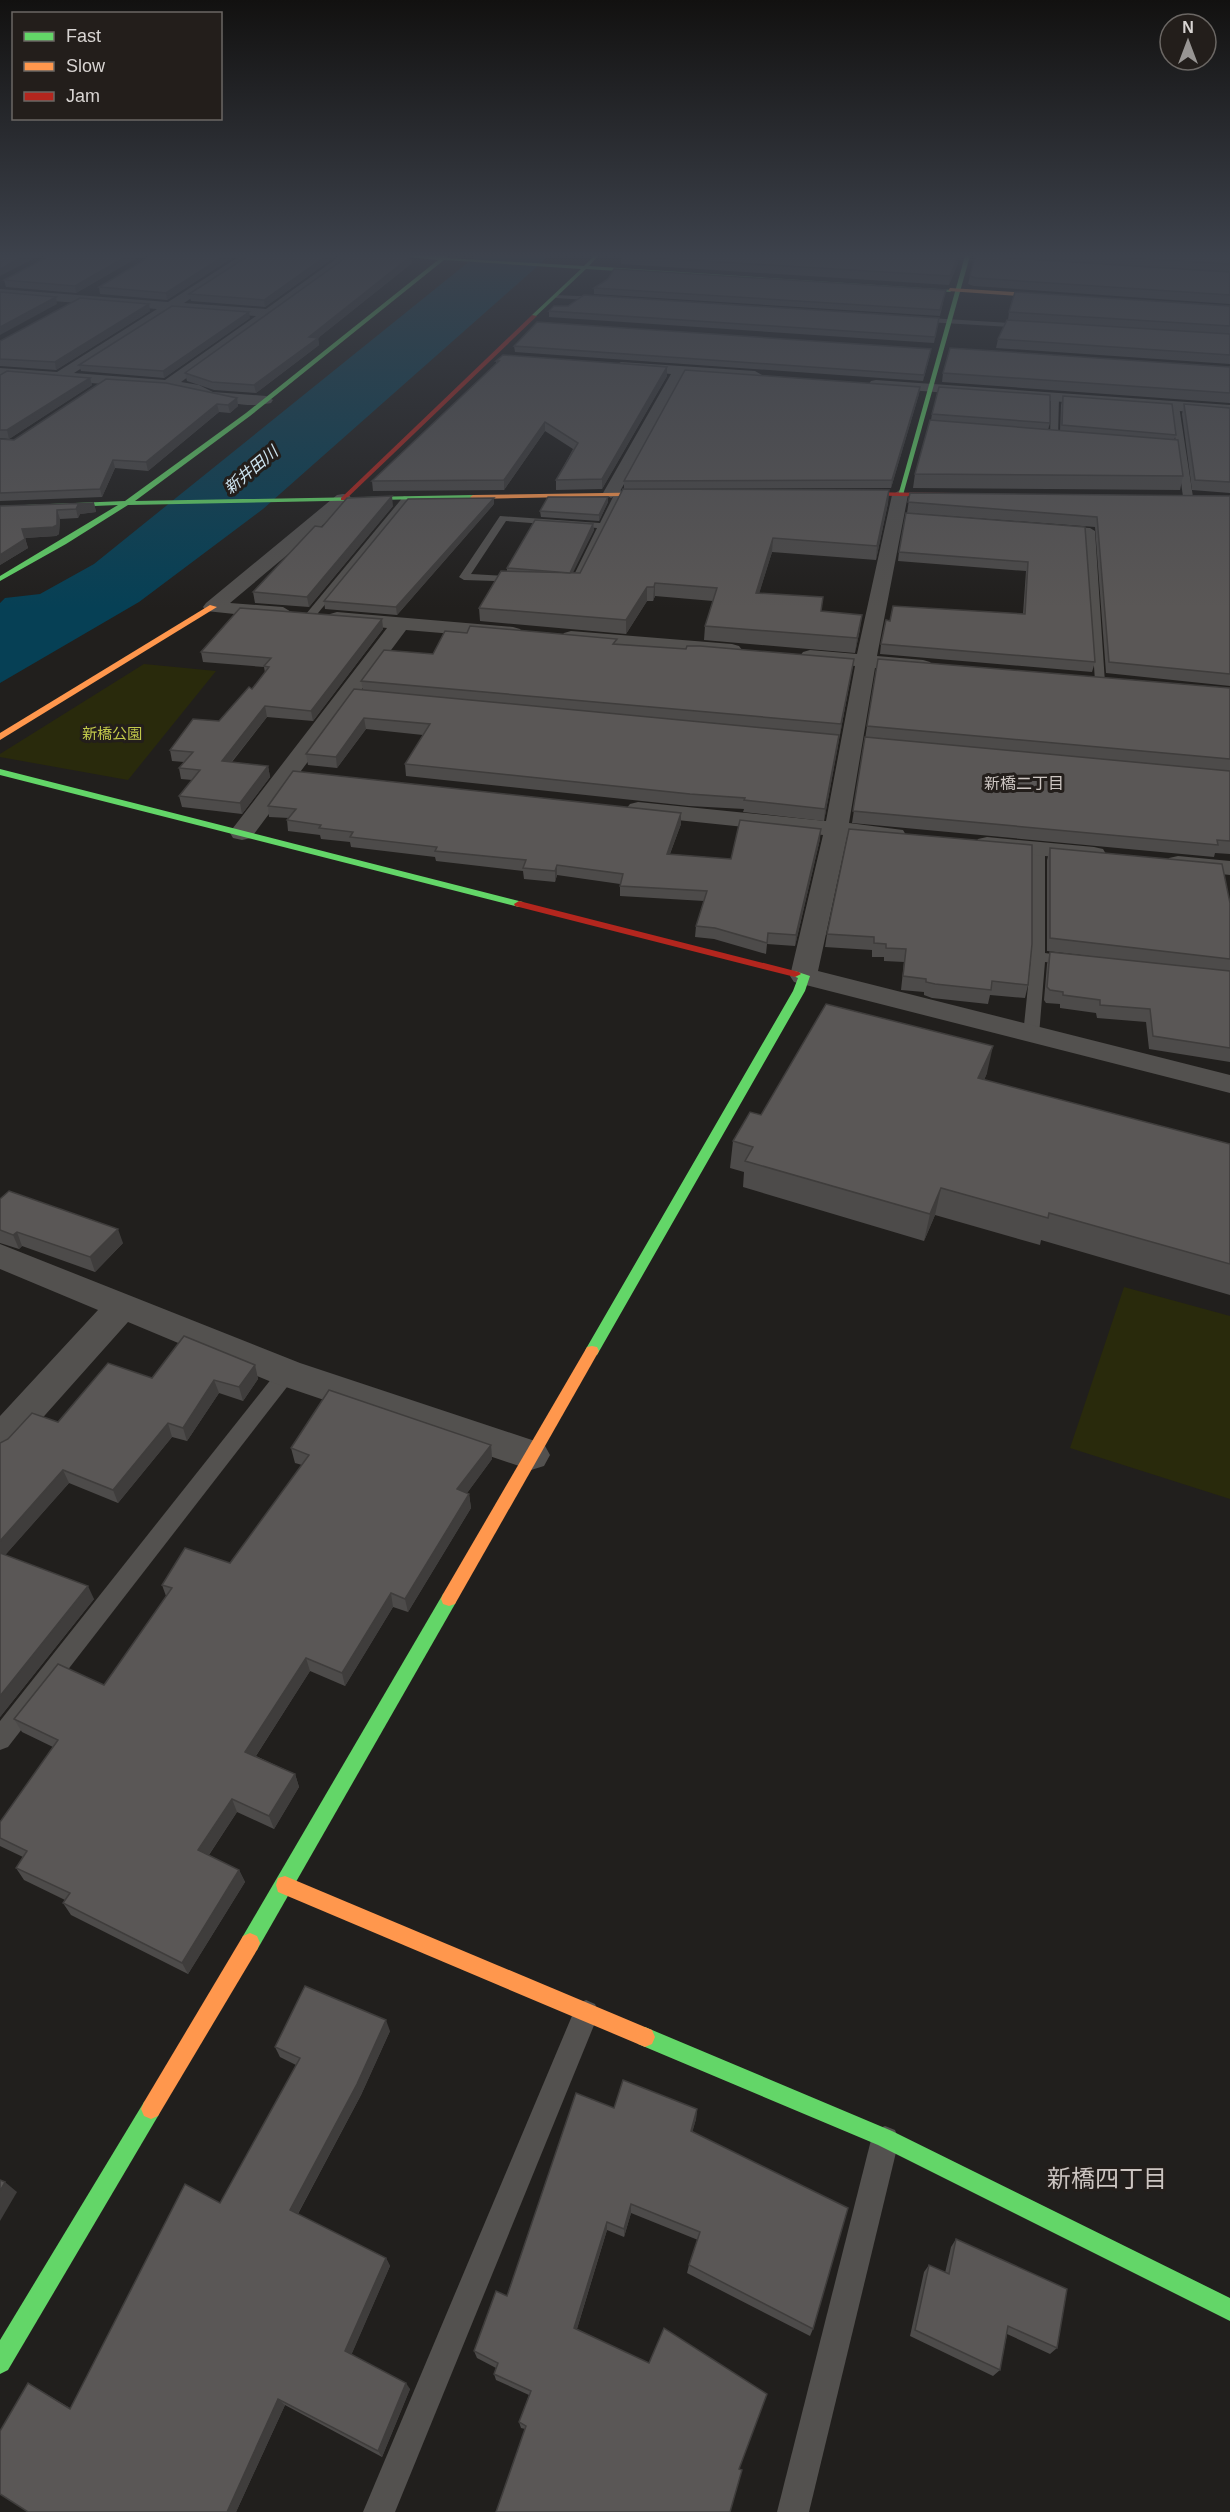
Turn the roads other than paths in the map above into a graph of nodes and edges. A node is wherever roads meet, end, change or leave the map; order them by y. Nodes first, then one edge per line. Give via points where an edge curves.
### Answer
1 (63, 373) edge
2 (184, 373) edge
3 (301, 373) edge
4 (476, 373) edge
5 (678, 373) edge
6 (724, 373) edge
7 (934, 373) edge
8 (4, 375) edge
9 (59, 376) junction
10 (775, 377) edge
11 (859, 383) edge
12 (168, 385) junction
13 (930, 388) junction
14 (1055, 397) junction
15 (266, 400) junction
16 (1175, 406) junction
17 (1230, 410) edge
18 (1043, 437) edge
19 (1054, 438) junction
20 (1066, 439) edge
21 (1166, 447) edge
22 (1181, 449) junction
23 (616, 493) junction
24 (679, 494) edge
25 (830, 494) edge
26 (900, 495) junction
27 (969, 495) edge
28 (1188, 497) edge
29 (407, 498) junction
30 (343, 499) junction
31 (127, 503) junction
32 (0, 508) edge
33 (603, 526) junction
34 (1056, 529) edge
35 (0, 579) edge
36 (530, 581) edge
37 (552, 582) edge
38 (213, 607) junction
39 (310, 616) junction
40 (400, 624) junction
41 (529, 634) edge
42 (552, 636) edge
43 (751, 651) edge
44 (786, 654) edge
45 (866, 661) junction
46 (947, 668) edge
47 (1078, 679) edge
48 (1110, 682) joint
49 (0, 737) edge
50 (0, 772) edge
51 (618, 807) edge
52 (836, 831) junction
53 (242, 833) junction
54 (914, 837) edge
55 (959, 841) edge
56 (1038, 849) junction
57 (1117, 857) edge
58 (1151, 860) edge
59 (1230, 868) edge
60 (1038, 957) junction
61 (1083, 962) edge
62 (804, 976) junction
63 (1031, 1035) junction
64 (1230, 1084) edge
65 (0, 1256) edge
66 (123, 1305) junction
67 (287, 1373) junction
68 (0, 1441) edge
69 (531, 1455) junction
70 (0, 1739) edge
71 (285, 1885) junction
72 (586, 2013) junction
73 (885, 2138) junction
74 (1230, 2310) edge
75 (0, 2362) edge
76 (379, 2512) edge
77 (793, 2512) edge

1 - 9 street
2 - 12 street
3 - 15 street
4 - 30 street
5 - 23 street
6 - 10 street
7 - 13 street
8 - 9 street
9 - 12 street via 105,384
11 - 13 street
12 - 15 street via 194,388 210,396
13 - 14 street
13 - 26 street via 924,427
14 - 16 street
14 - 19 lane
15 - 31 street
16 - 17 street
16 - 22 lane
18 - 19 lane
19 - 20 lane
21 - 22 lane
22 - 28 lane
23 - 24 street
23 - 29 street
23 - 33 lane
25 - 26 street
26 - 27 street
26 - 45 street via 901,517
29 - 30 street
29 - 39 lane
30 - 31 street
30 - 38 street
31 - 32 street
31 - 35 street
33 - 36 lane via 503,518 464,577
33 - 37 lane via 574,584
34 - 48 lane via 1090,531
38 - 39 street
38 - 49 street
39 - 40 street
40 - 41 street
40 - 53 street via 301,773
42 - 43 street
44 - 45 street
45 - 46 street
45 - 52 street
47 - 48 street
50 - 53 street
51 - 52 street
52 - 54 street
52 - 62 street
53 - 62 street
55 - 56 street
56 - 57 street
56 - 60 lane
58 - 59 street
60 - 61 lane
60 - 63 lane
62 - 63 street
62 - 69 street via 793,1002
63 - 64 street
65 - 66 street
66 - 67 street
66 - 68 street
67 - 69 street
67 - 70 lane
69 - 71 street
71 - 72 street
71 - 75 street
72 - 73 street
72 - 76 lane
73 - 74 street
73 - 77 lane

